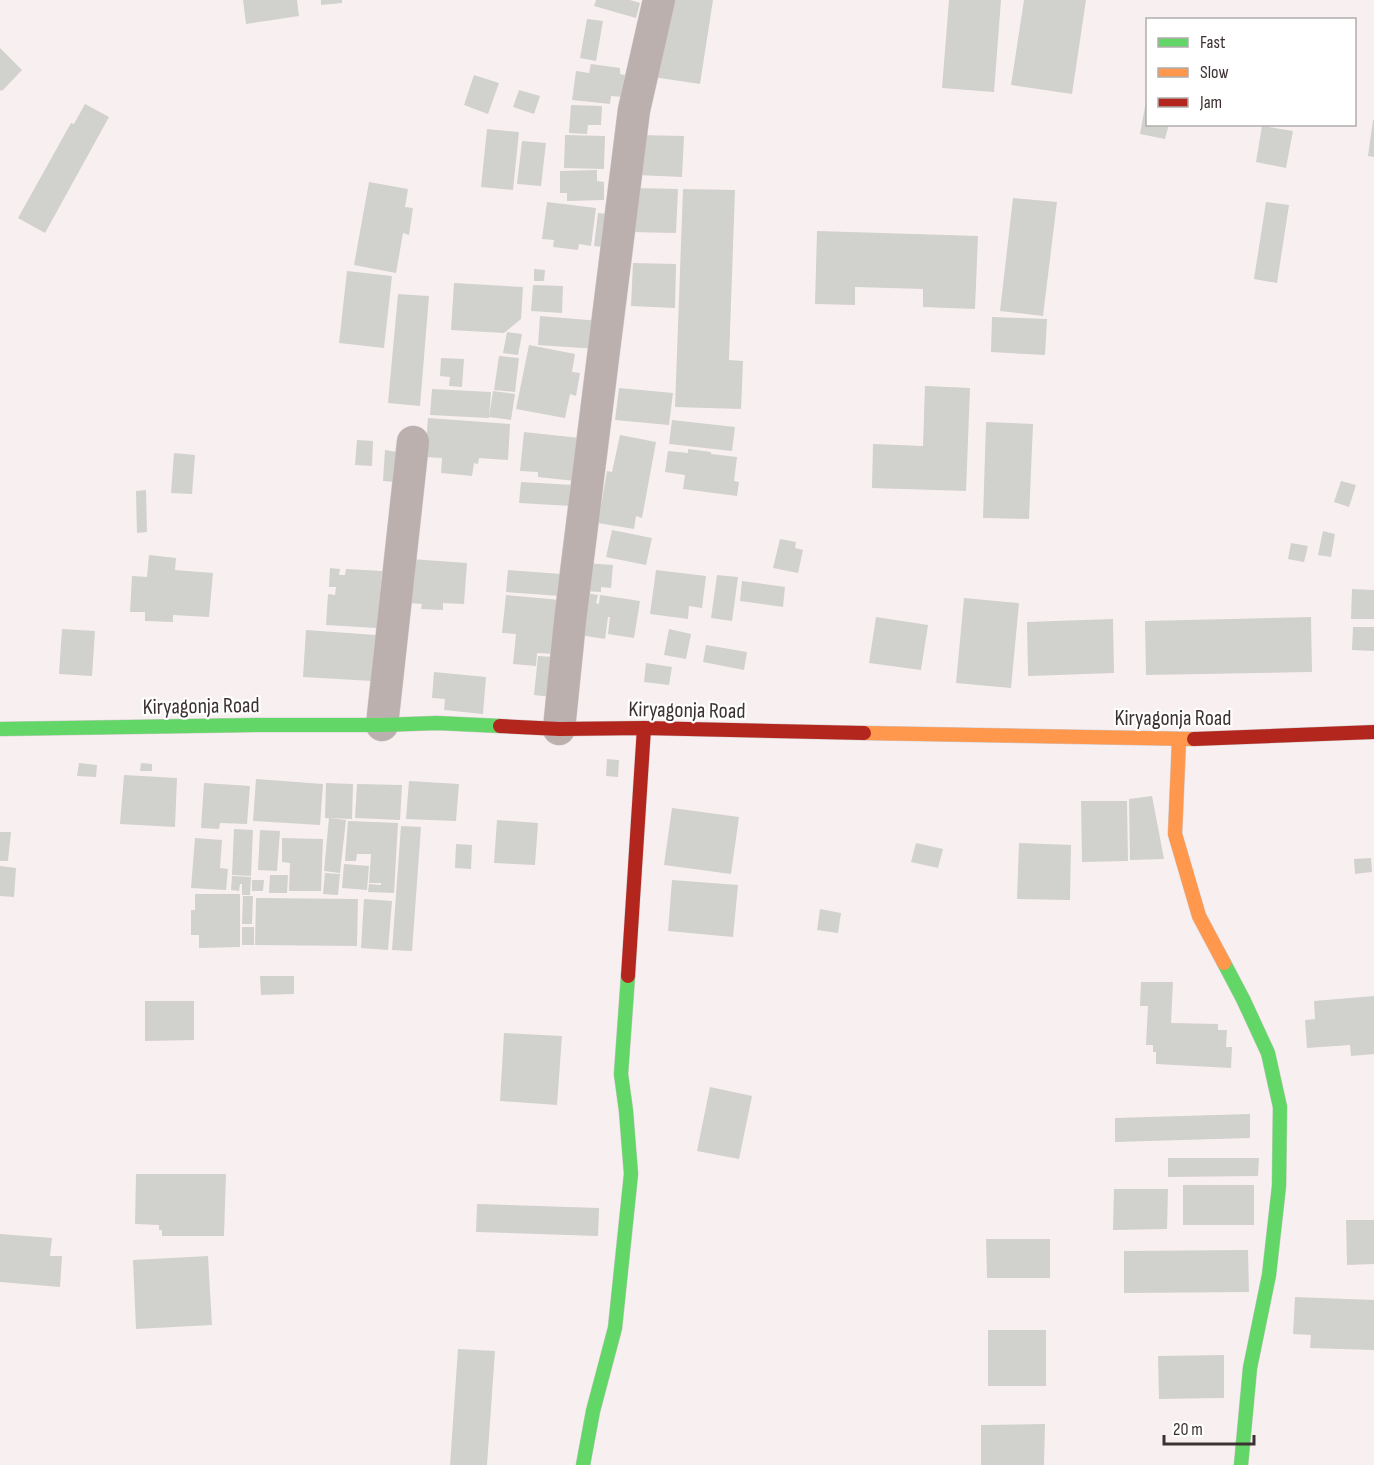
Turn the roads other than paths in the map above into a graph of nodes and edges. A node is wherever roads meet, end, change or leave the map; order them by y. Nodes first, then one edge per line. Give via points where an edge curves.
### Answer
1 (659, 0) edge
2 (413, 442) dead end
3 (382, 725) junction
4 (0, 729) edge
5 (560, 729) junction
6 (644, 729) junction
7 (1374, 732) edge
8 (1179, 740) junction
9 (583, 1465) edge
10 (1241, 1465) edge

1 - 5 street via 634,110
2 - 3 street
3 - 4 street, Kiryagonja Road
3 - 5 street, Kiryagonja Road via 437,723
5 - 6 street, Kiryagonja Road
6 - 8 street, Kiryagonja Road
6 - 9 street via 621,1074 631,1174 615,1328
7 - 8 street, Kiryagonja Road
8 - 10 street via 1175,834 1199,916 1268,1053 1280,1107 1279,1186 1269,1275 1250,1368

